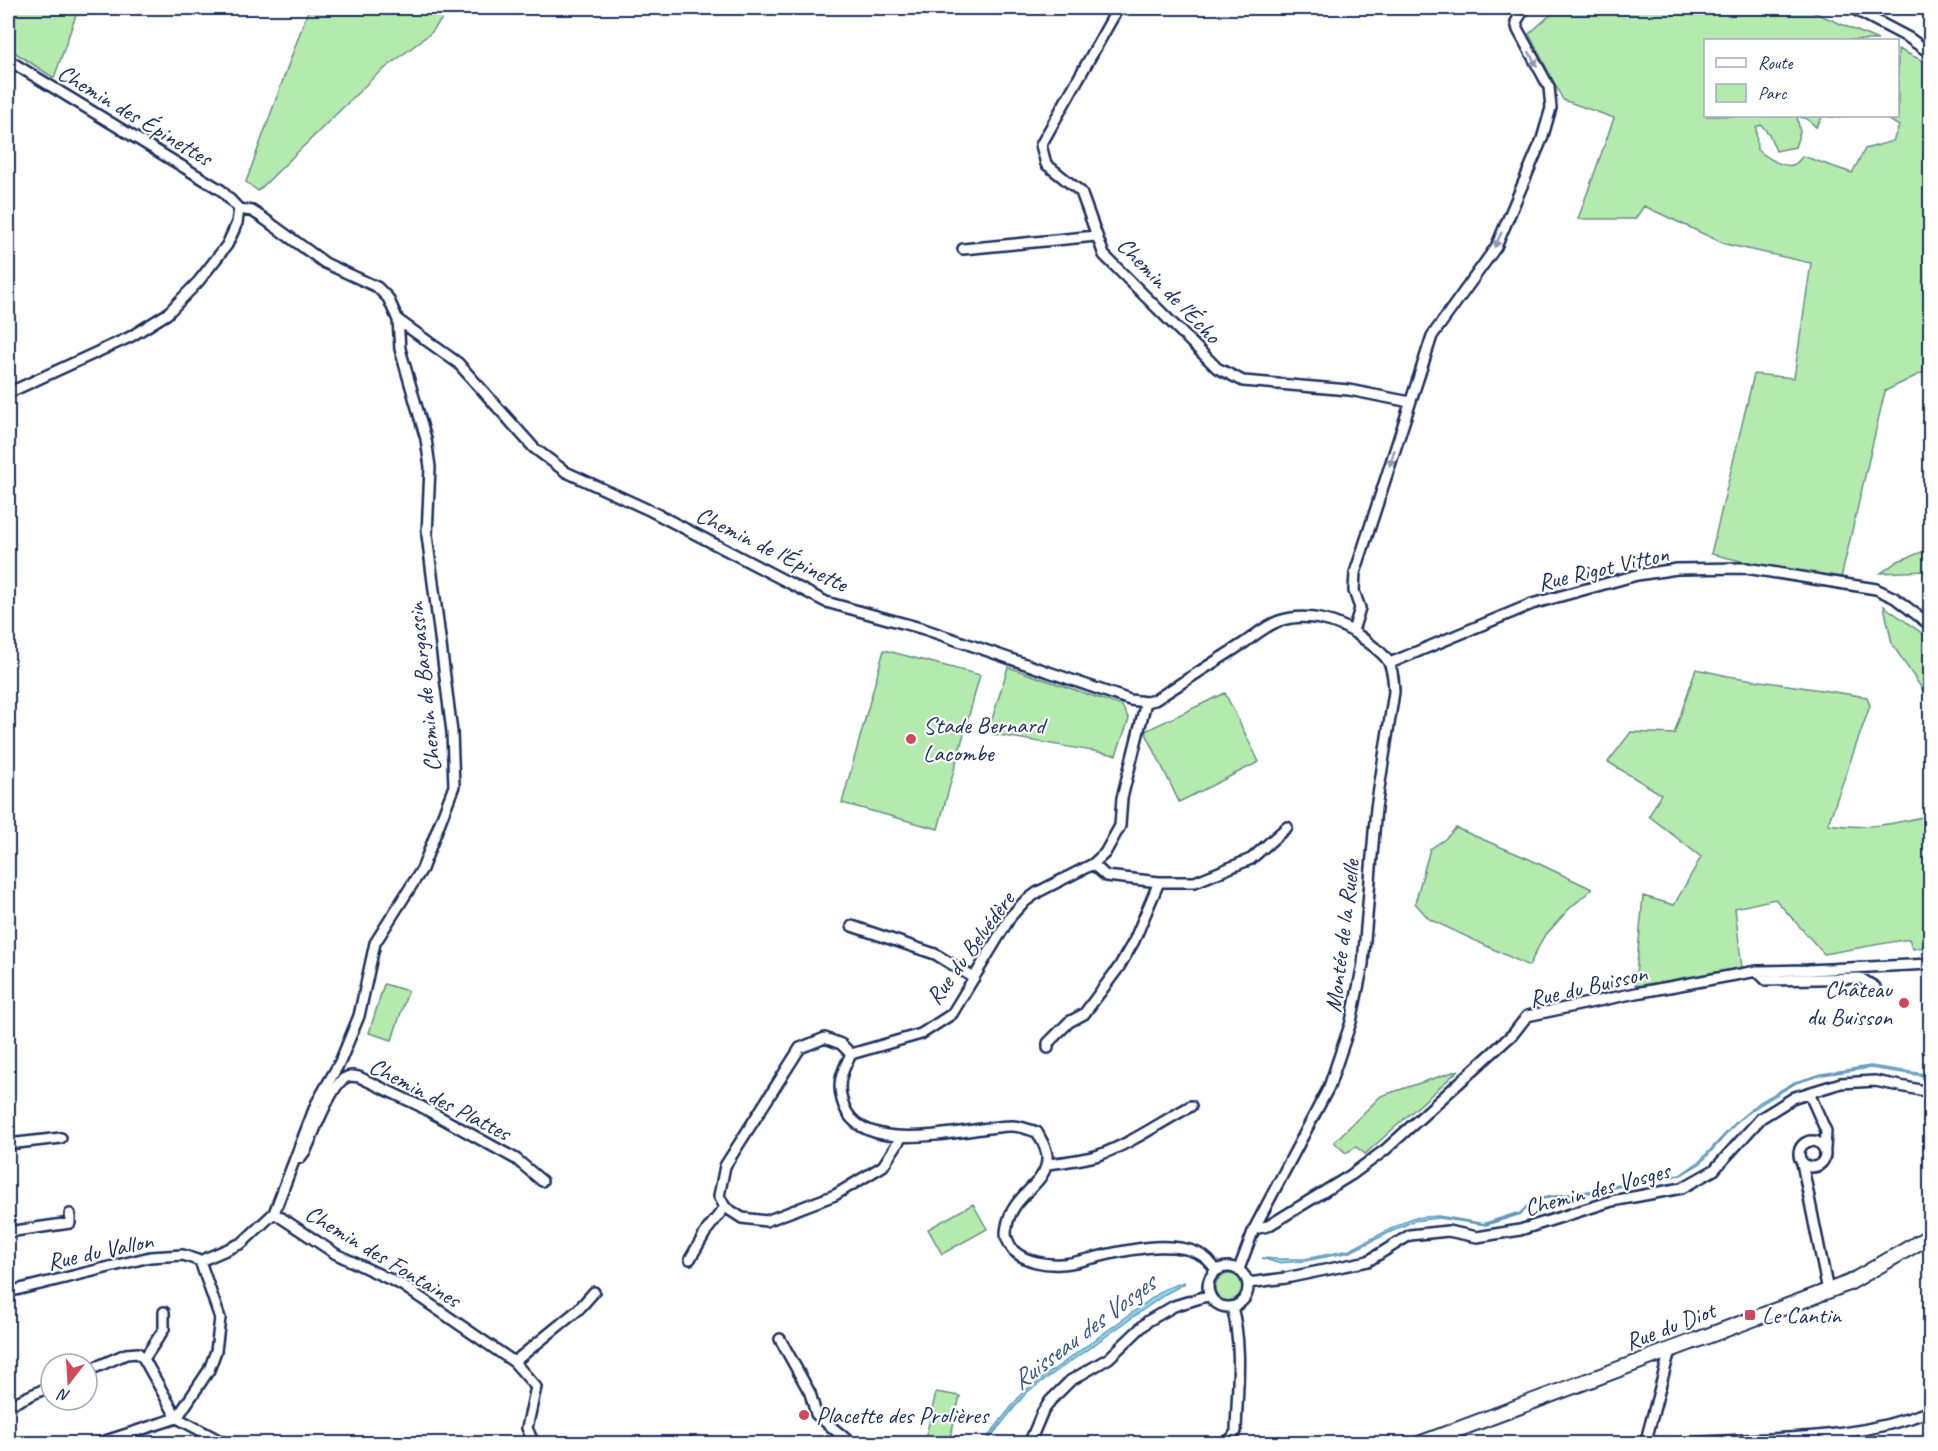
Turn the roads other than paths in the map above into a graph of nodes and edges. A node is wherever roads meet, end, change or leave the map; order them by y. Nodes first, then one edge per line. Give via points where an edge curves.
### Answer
1 (1118, 8) edge
2 (1525, 8) edge
3 (1852, 8) edge
4 (1930, 52) edge
5 (8, 60) edge
6 (238, 209) junction
7 (1096, 236) junction
8 (963, 249) dead end
9 (398, 320) junction
10 (8, 393) edge
11 (1410, 402) junction
12 (1930, 625) edge
13 (1353, 631) junction
14 (1390, 663) junction
15 (1146, 702) junction
16 (1287, 827) dead end
17 (1092, 864) junction
18 (1159, 882) junction
19 (852, 926) dead end
20 (1930, 964) edge
21 (1757, 971) junction
22 (974, 978) junction
23 (1875, 987) dead end
24 (1048, 1048) dead end
25 (851, 1054) junction
26 (1930, 1092) edge
27 (1809, 1093) junction
28 (1191, 1106) dead end
29 (61, 1138) dead end
30 (901, 1138) junction
31 (8, 1144) edge
32 (1825, 1149) junction
33 (1802, 1163) junction
34 (1047, 1164) junction
35 (293, 1167) junction
36 (542, 1181) dead end
37 (725, 1207) junction
38 (274, 1213) junction
39 (70, 1214) dead end
40 (1254, 1229) junction
41 (8, 1232) edge
42 (1930, 1236) edge
43 (690, 1259) dead end
44 (200, 1261) junction
45 (1239, 1269) junction
46 (1216, 1270) junction
47 (1248, 1283) junction
48 (1828, 1291) junction
49 (8, 1292) edge
50 (594, 1292) dead end
51 (1210, 1295) junction
52 (1232, 1307) junction
53 (164, 1312) dead end
54 (780, 1339) dead end
55 (1670, 1350) junction
56 (144, 1359) junction
57 (514, 1362) junction
58 (99, 1366) edge
59 (39, 1391) edge
60 (16, 1402) dead end
61 (1930, 1411) edge
62 (177, 1418) junction
63 (96, 1443) edge
64 (226, 1443) edge
65 (534, 1443) edge
66 (852, 1443) edge
67 (1029, 1443) edge
68 (1221, 1443) edge
69 (1419, 1443) edge
70 (1648, 1443) edge
71 (1679, 1443) edge

1 - 7 street, Chemin de l'Écho via 1041,145 1046,164 1081,192
2 -> 11 street via 1516,22 1518,30 1549,87 1551,108 1542,139 1496,247 1432,336
3 - 4 street
5 - 6 street, Chemin des Épinettes via 221,190
6 - 9 street, Chemin de l'Épinette via 252,211 325,263 377,287 388,298
6 - 10 street via 237,223 226,245 167,314 130,337
7 - 8 street
7 - 11 street, Chemin de l'Écho via 1104,255 1217,368 1243,381 1349,390
9 - 15 street, Chemin de l'Épinette via 458,363 534,447 566,472 651,511 826,602 924,628 1130,700
9 - 35 street, Chemin de Bargassin via 400,349 426,439 430,467 427,535 452,732 454,786 422,869 375,944 359,1016 340,1062 316,1104
11 -> 13 street via 1355,573 1354,591 1360,608
12 - 14 street, Rue Rigot Vitton via 1895,598 1876,589 1746,568 1677,569 1637,575 1532,604
13 - 14 street
13 - 15 street via 1304,616 1277,621 1155,700
14 - 40 street, Montée de la Ruelle via 1394,692 1376,808 1363,964 1351,1022 1329,1087
15 - 17 street, Rue du Belvédère via 1122,798 1120,826 1105,853
16 - 18 street via 1251,859 1223,872 1195,882
17 - 18 street via 1106,876
17 - 22 street, Rue du Belvédère via 1023,903
18 - 24 street via 1119,967 1084,1014 1069,1022 1048,1043
19 - 22 street via 935,954
20 - 21 street, Rue du Buisson
21 - 23 street via 1766,980 1860,978
21 - 40 street, Rue du Buisson via 1527,1016 1513,1034 1385,1150 1268,1226
22 - 25 street, Rue du Belvédère via 952,1014 921,1034
25 - 30 street via 840,1074 840,1096 848,1116 867,1130
25 - 37 street via 841,1044 825,1038 800,1048 725,1166 719,1196
26 - 27 street, Chemin des Vosges via 1875,1082 1841,1083
27 - 32 street via 1826,1131
27 - 47 street, Chemin des Vosges via 1761,1118 1714,1170 1682,1188 1612,1201 1521,1230 1477,1237 1448,1231 1410,1235 1368,1261
28 - 34 street via 1099,1155
29 - 31 street
30 - 34 street via 1013,1125 1037,1132 1047,1149
30 - 37 street via 883,1166 835,1195 766,1221 742,1218
32 - 33 street via 1825,1159 1817,1167
32 - 33 street via 1817,1142 1803,1144 1799,1153
33 - 48 street
34 - 46 street via 1044,1174 1009,1213 1005,1234 1013,1250 1036,1263 1063,1265 1141,1249 1195,1250 1212,1262
35 - 36 street, Chemin des Plattes via 306,1150 334,1089 350,1076 420,1106 516,1159
35 - 38 street, Chemin de Bargassin
37 - 43 street
38 - 44 street, Chemin de Bargassin via 242,1243
38 - 57 street, Chemin des Fontaines via 336,1254 402,1284
39 - 41 street via 69,1223
40 - 45 street, Montée de la Ruelle
42 - 48 street, Rue du Diot
44 - 49 street, Rue du Vallon via 183,1255 150,1257
44 - 62 street via 220,1318 216,1351 209,1370
45 - 46 street
45 - 47 street
46 - 51 street via 1208,1282
47 - 52 street via 1247,1296
48 - 55 street, Rue du Diot
50 - 57 street via 578,1310
51 - 52 street via 1219,1305
51 - 67 street via 1174,1306 1148,1321 1109,1358 1070,1382 1050,1401
52 - 68 street via 1239,1352 1236,1431 1234,1437
53 - 56 street via 164,1329
54 - 66 street via 810,1393 816,1414
55 - 69 street, Rue du Diot
55 - 70 street
56 - 58 street via 138,1353 126,1354
56 - 62 street
57 - 65 street, Chemin des Fontaines via 536,1387 527,1428
59 - 60 street
61 - 71 street via 1840,1435
62 - 63 street
62 - 64 street

